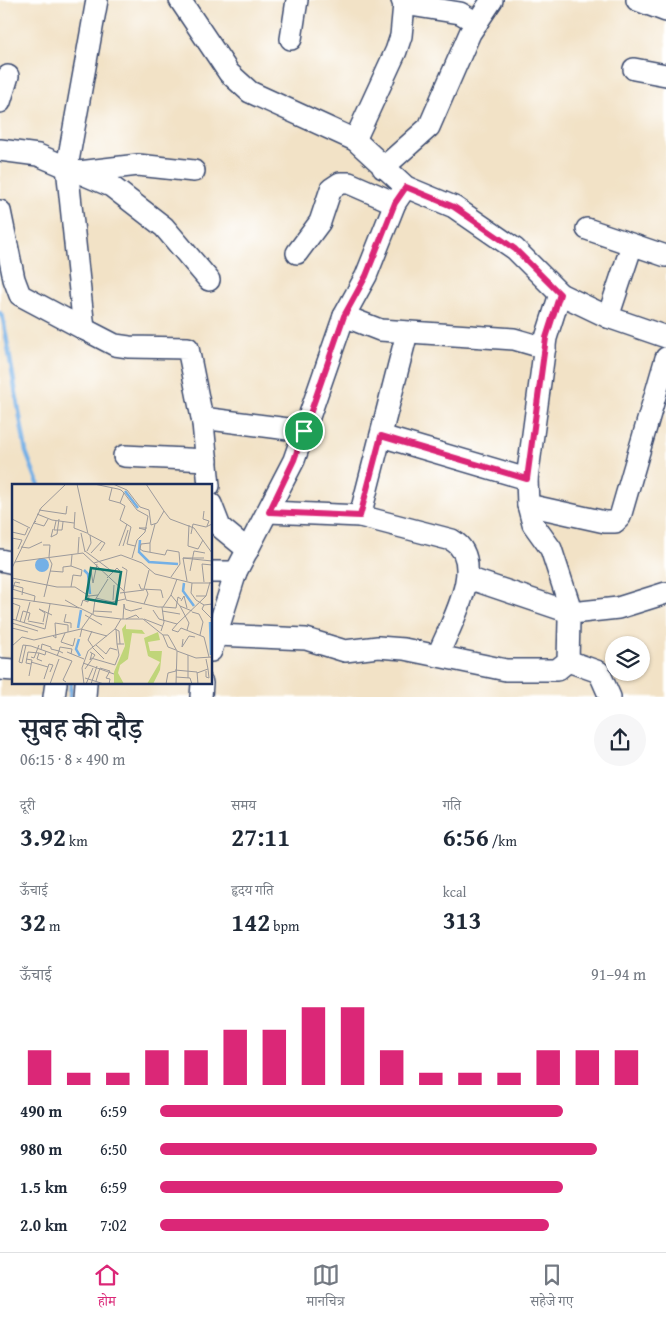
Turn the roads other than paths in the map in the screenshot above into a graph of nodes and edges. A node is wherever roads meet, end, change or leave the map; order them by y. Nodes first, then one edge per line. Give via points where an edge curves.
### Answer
1 (97, 0) edge
2 (180, 0) edge
3 (296, 0) edge
4 (492, 0) edge
5 (637, 0) edge
6 (403, 2) edge
7 (666, 12) edge
8 (477, 23) junction
9 (291, 39) dead end
10 (634, 68) dead end
11 (666, 75) edge
12 (8, 76) dead end
13 (0, 102) edge
14 (354, 140) junction
15 (0, 150) edge
16 (384, 168) junction
17 (73, 170) junction
18 (194, 171) dead end
19 (400, 195) junction
20 (0, 211) edge
21 (587, 229) dead end
22 (632, 245) junction
23 (297, 253) dead end
24 (666, 256) edge
25 (209, 280) dead end
26 (560, 294) junction
27 (344, 316) junction
28 (608, 317) junction
29 (84, 329) junction
30 (407, 333) junction
31 (666, 337) edge
32 (545, 348) junction
33 (666, 358) edge
34 (203, 423) junction
35 (304, 431) junction
36 (381, 436) junction
37 (124, 456) dead end
38 (207, 460) junction
39 (527, 479) junction
40 (209, 484) edge
41 (528, 505) junction
42 (212, 507) edge
43 (269, 512) junction
44 (360, 516) junction
45 (248, 550) junction
46 (212, 572) edge
47 (236, 572) junction
48 (468, 578) junction
49 (666, 594) edge
50 (572, 613) junction
51 (214, 643) edge
52 (438, 655) junction
53 (568, 661) junction
54 (56, 684) edge
55 (86, 684) edge
56 (202, 684) edge
57 (54, 697) edge
58 (84, 697) edge
59 (201, 697) edge
60 (610, 697) edge

1 - 17 street
2 - 14 street via 229,73 250,92
3 - 9 street
4 - 8 street
5 - 7 street
6 - 8 street via 460,13
6 - 14 street via 401,36 396,51
8 - 16 street via 470,32 429,127
10 - 11 street
12 - 13 street
14 - 16 street
15 - 17 street via 38,155
16 - 19 street
17 - 18 street via 138,165
17 - 25 street via 111,186 164,227
17 - 29 street
19 - 23 street via 340,183 331,189 320,222
19 - 26 street via 454,207 515,249
19 - 27 street via 366,276
20 - 29 street via 20,295
21 - 22 street
22 - 24 street
22 - 28 street
26 - 28 street
26 - 32 street
27 - 30 street via 380,330
27 - 35 street
28 - 31 street
29 - 34 street via 122,346 188,348
30 - 32 street via 506,338
30 - 36 street
32 - 39 street
33 - 41 street via 620,517 614,522 605,522
34 - 35 street via 210,419
34 - 38 street
35 - 43 street
36 - 39 street
36 - 44 street
37 - 38 street
38 - 40 street
39 - 41 street
41 - 50 street via 534,524 551,549
42 - 45 street via 220,527
43 - 44 street
43 - 45 street
44 - 48 street via 461,545 468,563
45 - 47 street
46 - 47 street
47 - 51 street
48 - 50 street
48 - 52 street
49 - 50 street via 618,608
50 - 53 street
51 - 52 street via 306,639 345,650 387,648
52 - 53 street via 506,670 556,670
53 - 60 street via 599,672
54 - 57 street
55 - 58 street
56 - 59 street

